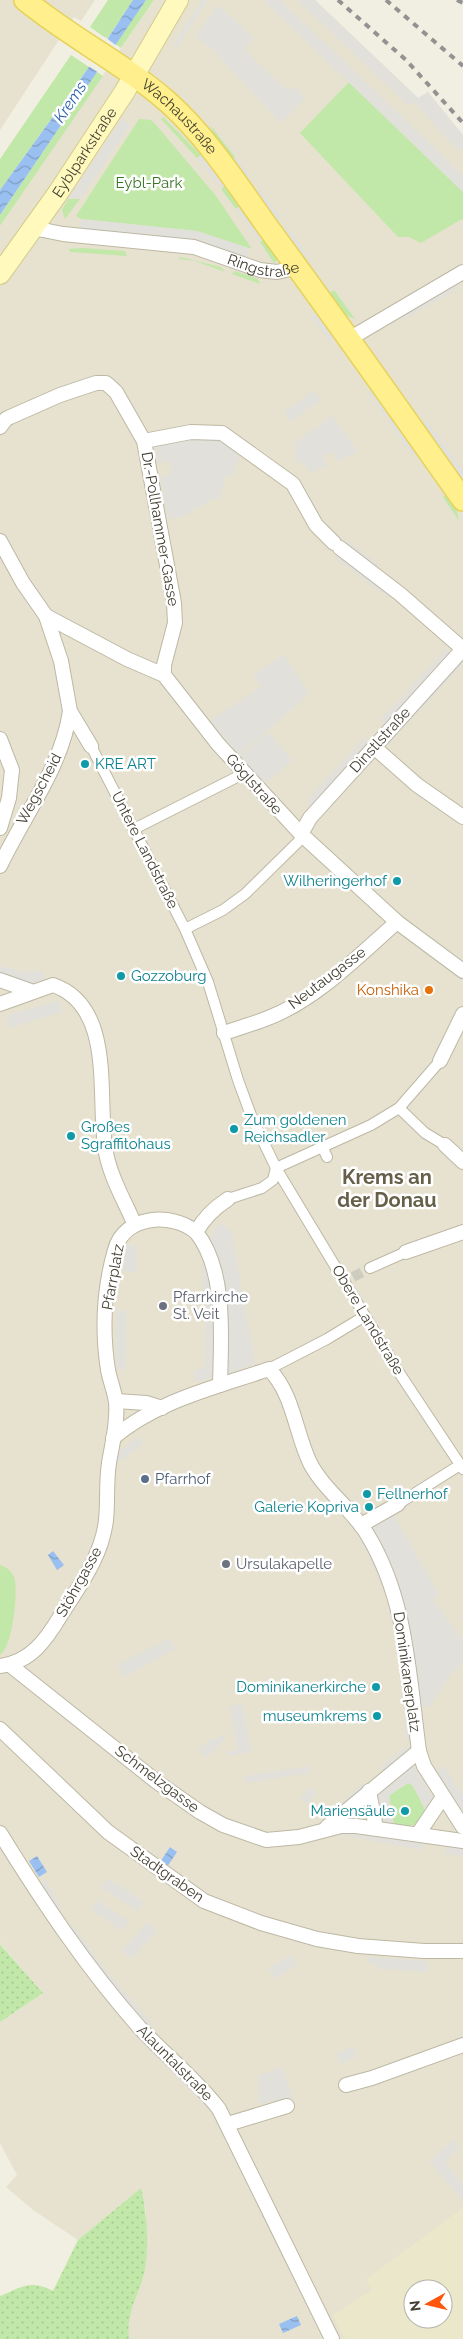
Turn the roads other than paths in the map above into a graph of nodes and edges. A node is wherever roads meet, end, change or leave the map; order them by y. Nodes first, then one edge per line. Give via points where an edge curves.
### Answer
1 (25, 0) edge
2 (178, 0) edge
3 (133, 76) junction
4 (33, 228) junction
5 (298, 268) junction
6 (463, 272) edge
7 (0, 274) edge
8 (349, 340) junction
9 (2, 419) edge
10 (144, 442) junction
11 (463, 500) edge
12 (0, 541) edge
13 (46, 616) junction
14 (463, 649) edge
15 (164, 675) junction
16 (70, 711) junction
17 (0, 739) edge
18 (91, 746) joint
19 (374, 747) junction
20 (243, 772) junction
21 (463, 817) edge
22 (0, 828) edge
23 (134, 829) junction
24 (301, 834) junction
25 (0, 866) edge
26 (396, 922) junction
27 (185, 929) junction
28 (460, 969) edge
29 (0, 980) edge
30 (31, 991) junction
31 (0, 1004) edge
32 (463, 1014) edge
33 (224, 1033) junction
34 (440, 1060) joint
35 (398, 1108) junction
36 (444, 1145) joint
37 (322, 1146) junction
38 (461, 1154) edge
39 (327, 1157) dead end
40 (276, 1168) junction
41 (228, 1199) joint
42 (134, 1223) junction
43 (196, 1232) junction
44 (463, 1232) edge
45 (406, 1252) joint
46 (370, 1268) tunnel mouth
47 (365, 1316) junction
48 (269, 1369) junction
49 (220, 1385) junction
50 (116, 1402) junction
51 (162, 1408) junction
52 (113, 1438) junction
53 (462, 1467) edge
54 (398, 1504) joint
55 (361, 1525) junction
56 (5, 1665) edge
57 (0, 1729) edge
58 (419, 1751) junction
59 (370, 1791) junction
60 (443, 1797) junction
61 (463, 1827) edge
62 (376, 1828) junction
63 (324, 1829) junction
64 (0, 1833) edge
65 (418, 1834) junction
66 (463, 1841) edge
67 (463, 1951) edge
68 (463, 2045) edge
69 (346, 2085) dead end
70 (287, 2106) dead end
71 (228, 2124) junction
72 (332, 2339) edge

1 - 3 main road, Wachaustraße
2 - 3 main road, Eyblparkstraße
3 - 4 main road, Eyblparkstraße
3 - 5 main road, Wachaustraße via 169,103 190,125
4 - 5 street, Ringstraße via 194,247 260,270 277,272
4 - 7 main road
5 - 8 main road, Ringstraße
6 - 8 street
8 - 11 main road, Ringstraße
9 - 10 street, Dr.-Pollhammer-Gasse via 60,395 96,383 106,383 116,392
10 - 14 street via 190,432 222,433 293,484 316,525 337,546 400,594
10 - 15 street, Dr.-Pollhammer-Gasse via 174,603 174,623
12 - 13 street, Untere Landstraße
13 - 15 street, Göglstraße
13 - 16 street, Untere Landstraße via 61,661
14 - 19 street, Dinstlstraße
15 - 20 street, Göglstraße
16 - 18 street, Untere Landstraße
16 - 25 street, Wegscheid via 60,750
17 - 22 street via 12,770 9,798
18 - 23 street, Untere Landstraße
19 - 21 street via 416,785
19 - 24 street, Dinstlstraße via 310,818
20 - 23 street
20 - 24 street, Göglstraße
23 - 27 street, Untere Landstraße
24 - 26 street, Göglstraße
24 - 27 street via 299,841 245,894 223,910
26 - 28 street, Göglstraße
26 - 33 street, Neutaugasse via 347,966 307,996 268,1018
27 - 33 street, Untere Landstraße via 208,982
29 - 30 street
30 - 31 street
30 - 42 street via 53,985 72,995 92,1025 102,1078 106,1152
32 - 34 street
33 - 40 street, Untere Landstraße via 252,1118
34 - 35 street
35 - 36 street via 425,1133
35 - 37 street via 371,1126
36 - 38 street
37 - 39 street
37 - 40 street
40 - 41 street via 273,1180 262,1188
40 - 47 street, Obere Landstraße via 349,1280
41 - 43 street via 204,1219
42 - 43 street via 172,1221
42 - 50 street, Pfarrplatz via 122,1234 115,1249 108,1288 105,1342
43 - 49 street via 211,1259 221,1316
44 - 45 street
45 - 46 street
47 - 48 street
47 - 53 street, Obere Landstraße
48 - 49 street
48 - 55 street, Dominikanerplatz via 291,1404 310,1462
49 - 51 street
50 - 51 street via 146,1403
50 - 52 street, Pfarrplatz
51 - 52 street
52 - 56 street, Stöhrgasse via 106,1521 100,1548 43,1642 24,1660
53 - 54 street
54 - 55 street
55 - 58 street, Dominikanerplatz via 395,1594 404,1632
56 - 63 street, Schmelzgasse via 157,1782 223,1825 266,1840 300,1837
57 - 67 street, Stadtgraben via 108,1832 204,1901 291,1933 358,1946
58 - 59 street
58 - 60 street, Dominikanerplatz via 424,1766
59 - 62 street
59 - 63 street
60 - 61 street, Dominikanerplatz
60 - 65 street
62 - 63 street via 342,1826
62 - 65 street
64 - 71 street, Alauntalstraße via 66,1936 109,1992 148,2037 209,2096
65 - 66 street
68 - 69 street
70 - 71 street
71 - 72 street, Alauntalstraße

